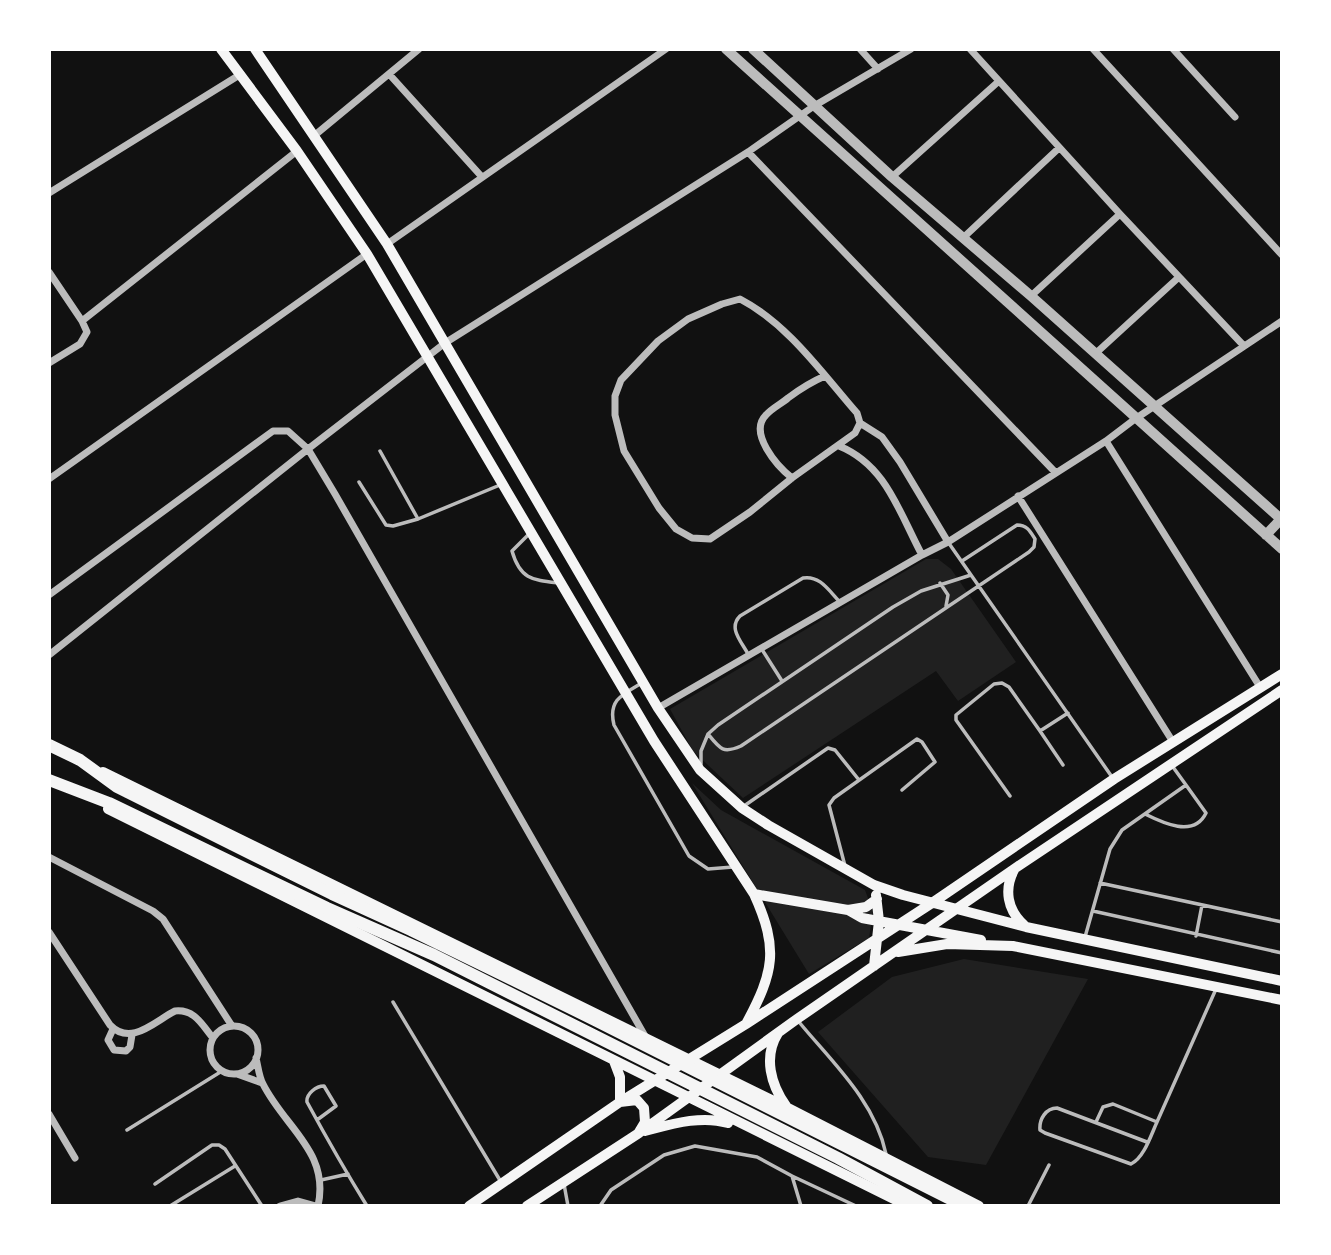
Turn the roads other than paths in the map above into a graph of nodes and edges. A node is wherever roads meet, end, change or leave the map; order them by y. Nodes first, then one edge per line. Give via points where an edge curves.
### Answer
1 (220, 49) edge
2 (255, 49) edge
3 (419, 49) edge
4 (666, 49) edge
5 (726, 49) edge
6 (753, 49) edge
7 (860, 49) edge
8 (911, 49) edge
9 (970, 49) edge
10 (1093, 49) edge
11 (1173, 49) edge
12 (878, 69) junction
13 (241, 74) junction
14 (389, 74) junction
15 (999, 81) junction
16 (814, 106) junction
17 (799, 116) junction
18 (1235, 117) dead end
19 (315, 135) junction
20 (1059, 148) junction
21 (297, 151) junction
22 (748, 152) junction
23 (482, 177) junction
24 (892, 177) junction
25 (49, 193) edge
26 (1119, 214) junction
27 (964, 237) junction
28 (387, 244) junction
29 (367, 254) junction
30 (1282, 255) edge
31 (49, 272) edge
32 (1179, 277) junction
33 (1031, 296) junction
34 (82, 321) junction
35 (1282, 321) edge
36 (445, 343) junction
37 (1244, 346) junction
38 (1095, 354) junction
39 (428, 356) junction
40 (49, 363) edge
41 (825, 376) junction
42 (1156, 405) junction
43 (1135, 419) junction
44 (860, 423) junction
45 (1106, 441) junction
46 (839, 446) junction
47 (308, 449) junction
48 (380, 451) dead end
49 (1055, 472) junction
50 (792, 478) junction
51 (49, 479) edge
52 (359, 482) dead end
53 (502, 484) junction
54 (1018, 496) junction
55 (418, 519) junction
56 (1282, 519) edge
57 (531, 533) junction
58 (1266, 535) junction
59 (948, 542) junction
60 (1282, 549) edge
61 (922, 555) junction
62 (962, 561) junction
63 (971, 575) junction
64 (560, 583) junction
65 (940, 583) junction
66 (979, 587) junction
67 (49, 595) edge
68 (840, 603) junction
69 (945, 608) junction
70 (761, 648) junction
71 (49, 655) edge
72 (749, 655) junction
73 (1282, 674) edge
74 (782, 681) junction
75 (643, 682) junction
76 (1260, 687) junction
77 (1282, 690) edge
78 (625, 693) junction
79 (658, 708) junction
80 (1068, 713) junction
81 (1040, 730) junction
82 (708, 734) junction
83 (1173, 742) junction
84 (49, 745) edge
85 (80, 760) junction
86 (1171, 764) junction
87 (1063, 765) dead end
88 (700, 769) junction
89 (1114, 779) junction
90 (49, 780) edge
91 (859, 780) junction
92 (1186, 785) junction
93 (62, 786) junction
94 (902, 790) dead end
95 (1010, 796) dead end
96 (742, 808) junction
97 (1145, 814) junction
98 (49, 857) edge
99 (735, 866) junction
100 (1014, 869) junction
101 (847, 872) junction
102 (1100, 883) junction
103 (873, 885) junction
104 (754, 894) junction
105 (877, 900) junction
106 (932, 903) junction
107 (1202, 905) junction
108 (956, 909) junction
109 (848, 910) junction
110 (1093, 911) junction
111 (879, 921) junction
112 (1282, 922) edge
113 (898, 925) junction
114 (1026, 927) junction
115 (926, 930) junction
116 (49, 932) edge
117 (1196, 936) junction
118 (877, 939) junction
119 (1084, 940) junction
120 (1013, 946) junction
121 (892, 953) junction
122 (1282, 953) edge
123 (874, 966) junction
124 (509, 970) junction
125 (1282, 981) edge
126 (1217, 986) junction
127 (1282, 1000) edge
128 (393, 1002) dead end
129 (495, 1002) junction
130 (797, 1019) junction
131 (746, 1024) junction
132 (232, 1027) junction
133 (113, 1029) junction
134 (779, 1032) junction
135 (132, 1035) junction
136 (213, 1038) junction
137 (646, 1038) junction
138 (256, 1058) junction
139 (688, 1058) junction
140 (614, 1062) junction
141 (222, 1071) junction
142 (237, 1074) junction
143 (720, 1075) junction
144 (653, 1080) junction
145 (262, 1083) junction
146 (688, 1098) junction
147 (620, 1101) junction
148 (788, 1108) junction
149 (49, 1114) edge
150 (317, 1120) junction
151 (1096, 1122) junction
152 (1157, 1122) junction
153 (127, 1130) dead end
154 (755, 1131) junction
155 (639, 1133) junction
156 (1147, 1142) junction
157 (75, 1158) dead end
158 (887, 1160) junction
159 (1049, 1165) dead end
160 (235, 1166) junction
161 (348, 1174) junction
162 (792, 1176) junction
163 (321, 1180) junction
164 (563, 1182) junction
165 (502, 1183) junction
166 (155, 1184) dead end
167 (947, 1190) junction
168 (170, 1206) edge
169 (262, 1206) edge
170 (280, 1206) edge
171 (317, 1206) edge
172 (367, 1206) edge
173 (469, 1206) edge
174 (527, 1206) edge
175 (568, 1206) edge
176 (600, 1206) edge
177 (801, 1206) edge
178 (856, 1206) edge
179 (908, 1206) edge
180 (927, 1206) edge
181 (942, 1206) edge
182 (964, 1206) edge
183 (979, 1206) edge
184 (1028, 1206) edge

1 - 13 main road
2 - 19 main road
3 - 14 street
4 - 23 street
5 - 17 street
6 - 16 street
7 - 12 street
8 - 12 street
9 - 15 street
10 - 30 street
11 - 18 street
12 - 16 street
13 - 21 main road
13 - 25 street
14 - 19 street
14 - 23 street
15 - 20 street
15 - 24 street
16 - 17 street
16 - 24 street
17 - 22 street
17 - 43 street
19 - 28 main road
20 - 26 street
20 - 27 street
21 - 29 main road
21 - 34 street
22 - 36 street
22 - 49 street
23 - 28 street
24 - 27 street
26 - 32 street
26 - 33 street
27 - 33 street
28 - 36 main road
29 - 39 main road
29 - 51 street
31 - 34 street
32 - 37 street
32 - 38 street
33 - 38 street
34 - 40 street via 87,332 80,344
35 - 37 street
36 - 39 street
36 - 75 main road
37 - 42 street
38 - 42 street
39 - 47 street
39 - 53 main road
41 - 44 street via 857,413
41 - 50 street via 765,416 760,426 761,438 779,468
41 - 50 street via 760,310 740,299 688,319 657,341 621,380 615,396 624,451 659,508 676,529 692,538 710,539
42 - 43 street
42 - 56 street
43 - 45 street
43 - 58 street
44 - 46 street
44 - 59 street via 882,438 894,454
45 - 49 street
45 - 76 street
46 - 50 street
46 - 61 street via 867,461 881,476
47 - 67 street via 288,431 273,431
47 - 71 street
47 - 137 street
48 - 55 lane
49 - 54 street
52 - 55 lane via 386,525
53 - 55 lane
53 - 57 main road
54 - 59 street
54 - 83 street
56 - 58 street
57 - 64 main road
57 - 64 lane via 512,551 522,573 533,580
58 - 60 street
59 - 61 street
59 - 62 lane
61 - 68 street
62 - 63 lane
62 - 66 lane via 1017,525 1027,528 1035,539 1029,552
63 - 65 lane
63 - 66 lane
64 - 78 main road
65 - 69 lane via 948,595
65 - 74 lane via 893,607
66 - 69 lane
66 - 80 lane
68 - 70 street
68 - 72 lane via 819,580 803,578 735,621 734,628
69 - 82 lane via 741,746 730,751 719,748
70 - 72 street
70 - 74 lane
72 - 79 street
73 - 76 main road
74 - 82 lane
75 - 78 lane
75 - 79 main road
76 - 83 main road
77 - 86 main road
78 - 99 main road
78 - 99 lane via 613,705 614,725 689,856 708,869
79 - 88 main road
80 - 81 lane
80 - 89 lane
81 - 87 lane
81 - 95 lane via 1002,682 956,715
82 - 88 lane
83 - 89 main road
84 - 85 main road
85 - 124 main road
85 - 182 main road via 117,787
86 - 92 lane
86 - 100 main road
88 - 96 main road
89 - 106 main road
90 - 93 main road
91 - 94 lane via 917,739 935,762
91 - 96 lane via 835,750 828,748
91 - 101 lane via 829,804
92 - 97 lane
92 - 97 lane via 1206,813 1195,825 1167,825
93 - 129 main road
93 - 180 main road via 109,803 434,955
96 - 101 main road
97 - 102 lane via 1122,830 1110,849
98 - 132 street via 163,919
99 - 104 main road
100 - 108 main road
100 - 114 main road via 1008,896
101 - 103 main road
102 - 107 lane
102 - 110 lane
103 - 105 main road
103 - 106 main road
104 - 109 main road
104 - 131 main road via 770,939 771,957 769,976
105 - 109 main road
105 - 111 main road
106 - 108 main road
106 - 113 main road
107 - 112 lane
107 - 117 lane
108 - 114 main road
108 - 115 main road
109 - 111 main road
110 - 117 lane
110 - 119 lane
111 - 113 main road
111 - 118 main road
113 - 115 main road
113 - 118 main road
114 - 119 main road
115 - 120 main road
115 - 121 main road
116 - 133 street
117 - 122 lane
118 - 123 main road
118 - 131 main road
119 - 125 main road
120 - 121 main road via 947,944
120 - 126 main road
121 - 123 main road
123 - 130 main road
124 - 129 main road
124 - 137 main road
126 - 127 main road
126 - 152 lane
128 - 165 lane
129 - 140 main road
130 - 134 main road
130 - 158 lane via 869,1110
131 - 139 main road
132 - 136 street
132 - 138 street via 252,1035
133 - 135 street
133 - 135 street via 107,1040 120,1052 130,1046
134 - 143 main road
134 - 148 main road via 770,1057 771,1076
135 - 136 street via 182,1010 195,1015
136 - 141 street via 212,1060
137 - 139 main road
138 - 142 street
138 - 145 street
139 - 143 main road
139 - 144 main road
140 - 144 main road
140 - 147 main road via 620,1077
141 - 142 street
141 - 153 lane
142 - 145 street
143 - 146 main road
143 - 148 main road
144 - 146 main road
144 - 147 main road
145 - 163 street via 316,1162
146 - 154 main road
146 - 155 main road
147 - 155 main road via 637,1100 645,1108
147 - 165 main road
148 - 158 main road
149 - 157 street
150 - 150 lane via 306,1097 324,1086 336,1107
150 - 161 lane
151 - 152 lane via 1103,1107 1112,1104
151 - 156 lane
151 - 156 lane via 1050,1108 1040,1130 1131,1164
152 - 156 lane
154 - 155 main road via 716,1120 693,1120
154 - 179 main road
155 - 164 main road
158 - 167 main road
159 - 184 lane
160 - 166 lane via 225,1149 212,1145
160 - 168 lane
160 - 169 lane
161 - 163 lane
161 - 172 lane
162 - 176 lane via 757,1157 695,1146 664,1155 611,1190
162 - 177 lane
162 - 178 lane
163 - 171 street
164 - 174 main road
164 - 175 lane
165 - 173 main road
167 - 181 lane
167 - 183 main road
170 - 171 street via 298,1200

